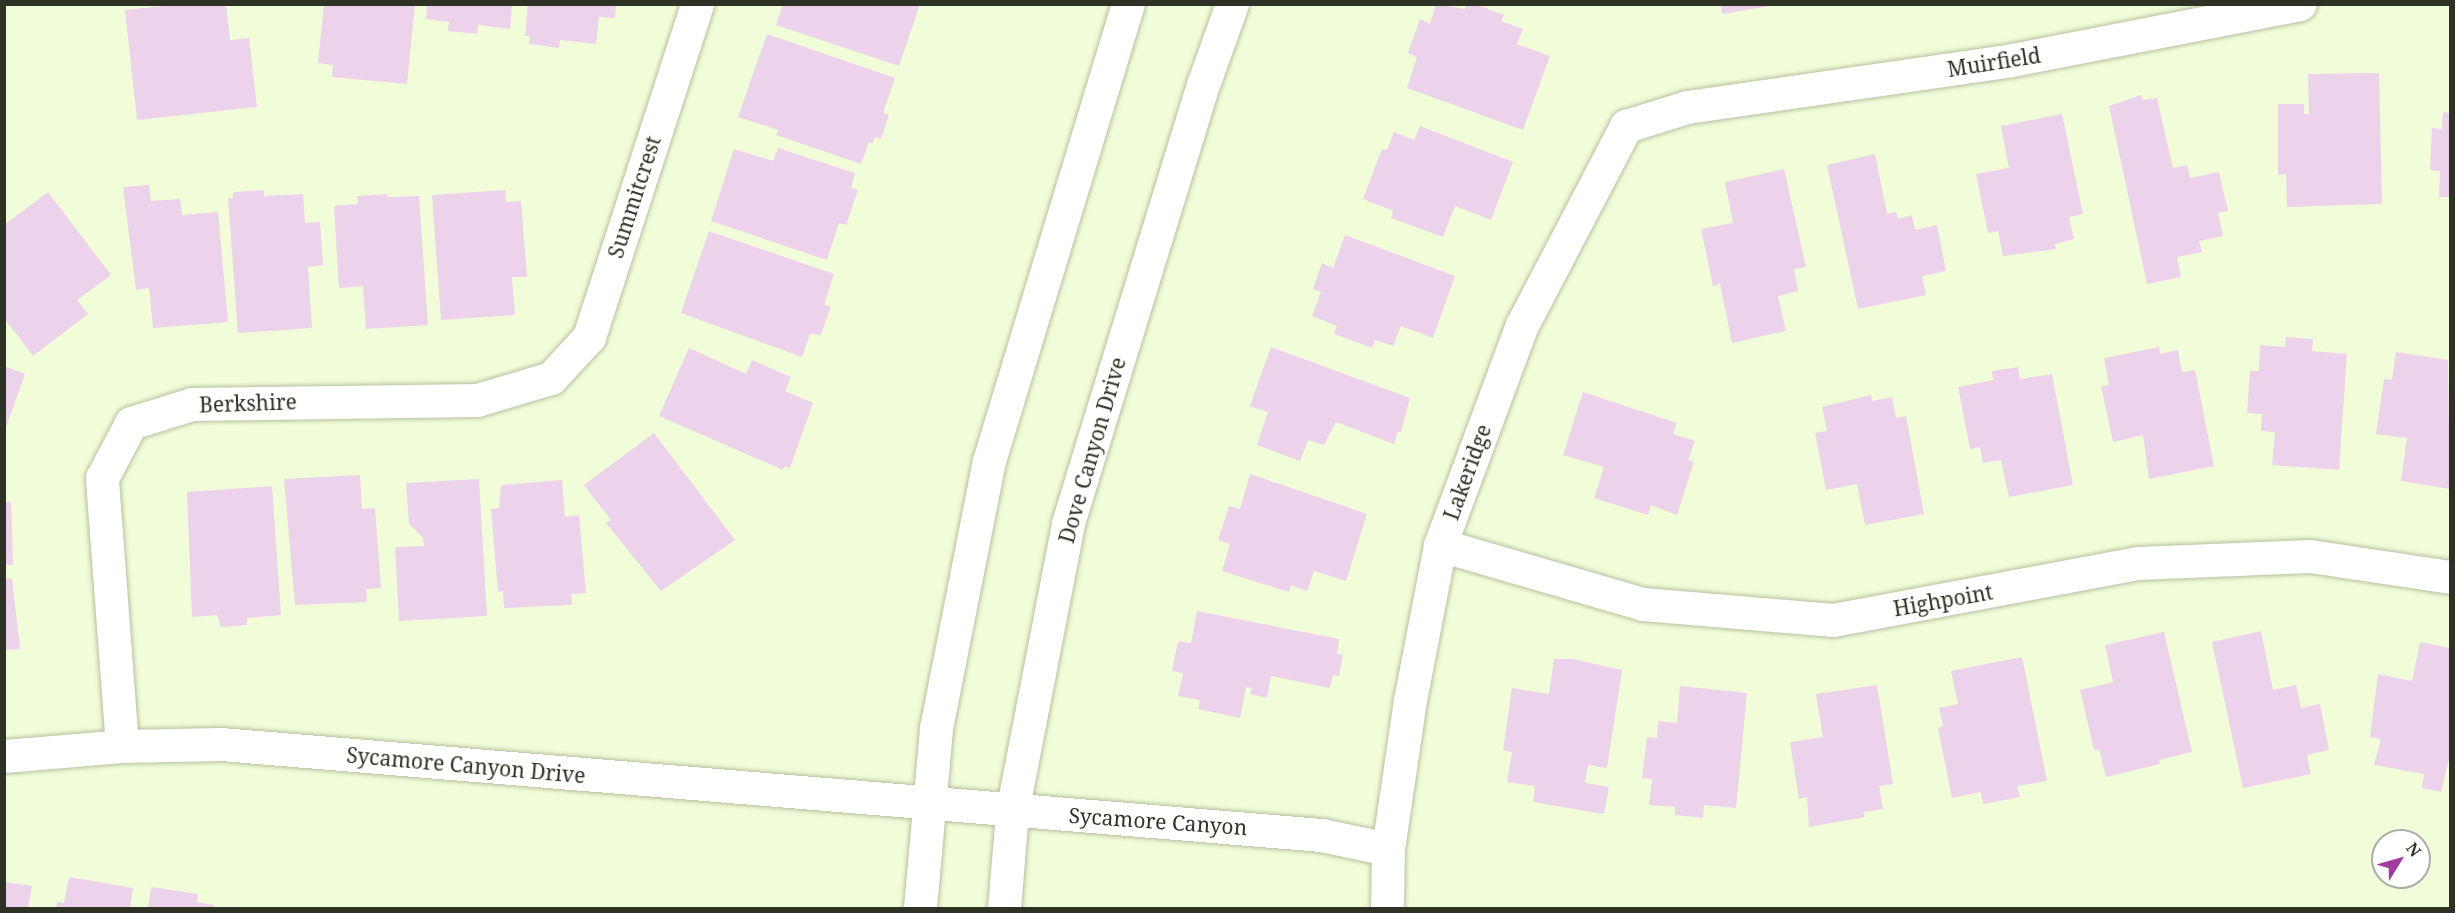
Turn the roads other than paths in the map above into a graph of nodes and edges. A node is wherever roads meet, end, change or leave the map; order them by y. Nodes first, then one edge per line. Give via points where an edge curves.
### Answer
1 (697, 4) edge
2 (1128, 4) edge
3 (1232, 4) edge
4 (2300, 4) edge
5 (1687, 107) joint
6 (551, 378) joint
7 (1440, 545) junction
8 (2451, 578) edge
9 (122, 746) junction
10 (4, 756) edge
11 (926, 804) junction
12 (1012, 812) junction
13 (1388, 849) junction
14 (920, 909) edge
15 (1004, 909) edge
16 (1387, 909) edge

1 - 6 street, Summitcrest via 589,337
2 - 11 street via 989,461 936,728
3 - 12 street, Dove Canyon Drive via 1204,82 1068,523
4 - 5 street, Muirfield via 2012,60
5 - 7 street, Lakeridge via 1626,126 1595,178 1522,326
6 - 9 street, Berkshire via 477,400 192,404 131,423 102,478
7 - 8 street, Highpoint via 1643,604 1833,620 2138,563 2310,556
7 - 13 street, Lakeridge via 1410,700
9 - 10 street, Sycamore Canyon Drive
9 - 11 street, Sycamore Canyon Drive via 221,744
11 - 12 street, Sycamore Canyon
11 - 14 street
12 - 13 street, Sycamore Canyon via 1321,835
12 - 15 street, Dove Canyon Drive
13 - 16 street, Lakeridge

